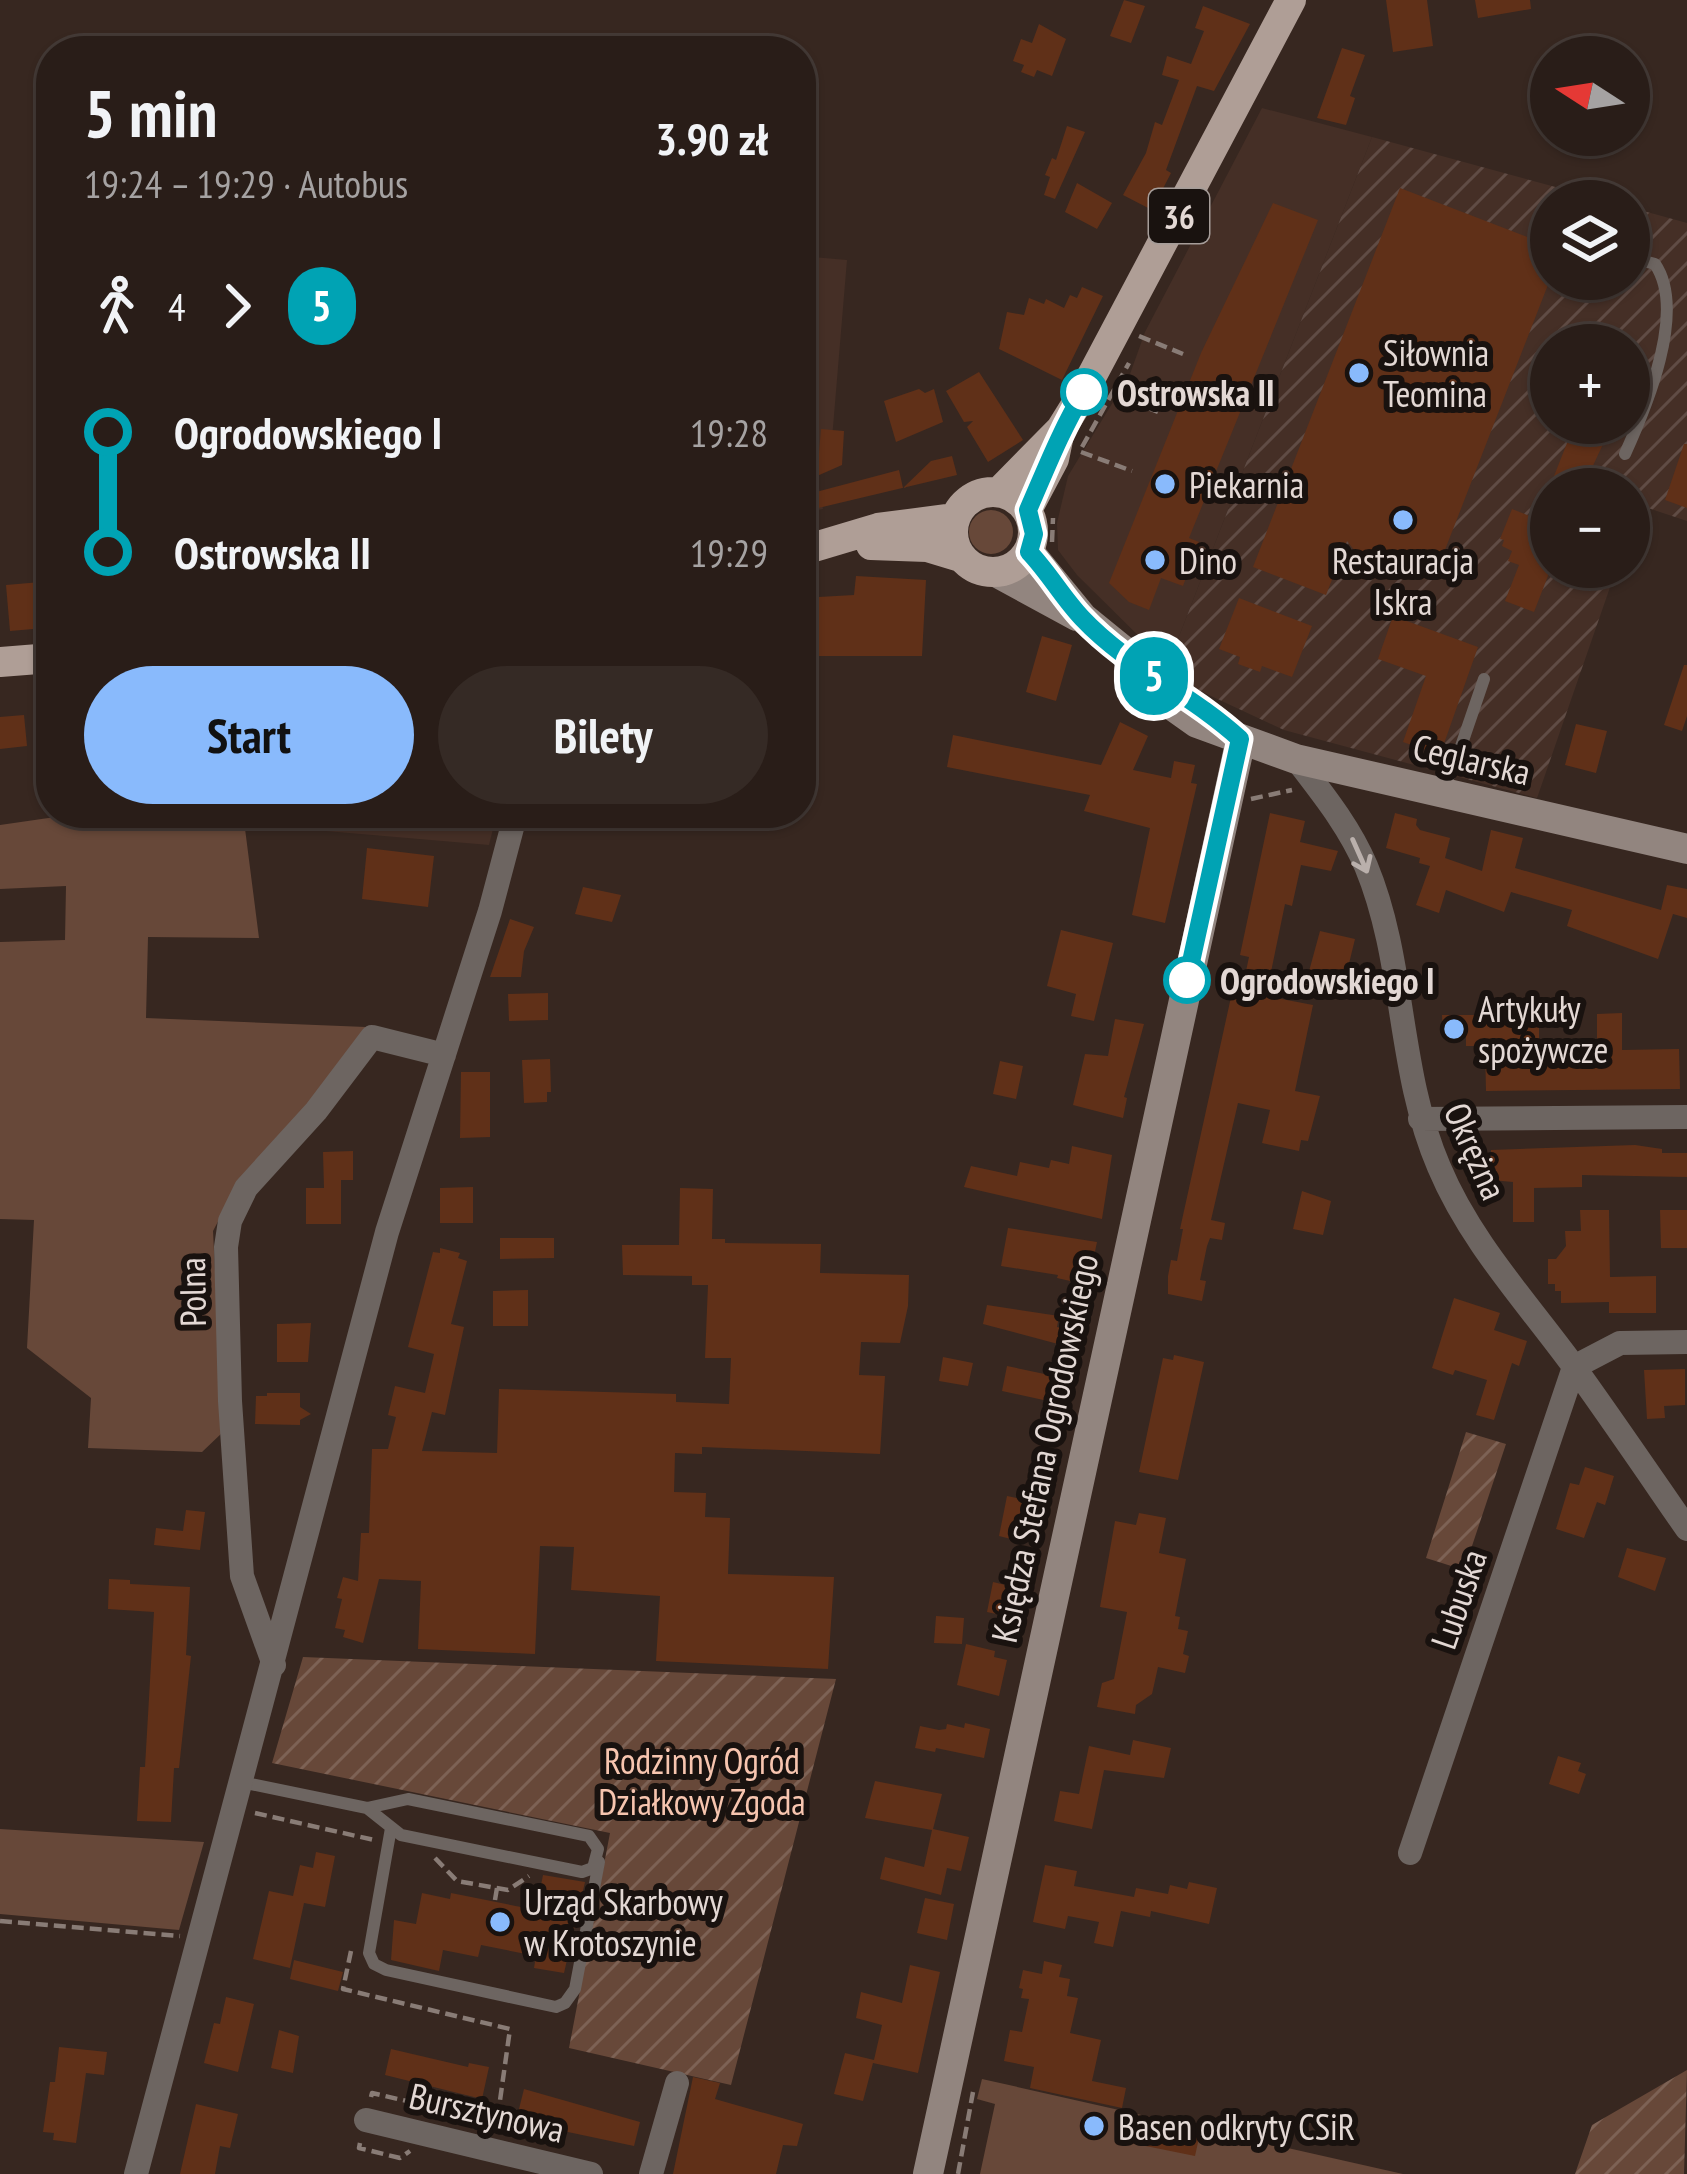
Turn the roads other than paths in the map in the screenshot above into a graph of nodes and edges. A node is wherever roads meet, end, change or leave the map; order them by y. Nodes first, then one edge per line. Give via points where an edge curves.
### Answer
1 (1292, 0) edge
2 (1650, 263) edge
3 (1070, 440) junction
4 (1625, 454) dead end
5 (999, 492) junction
6 (1041, 511) junction
7 (955, 518) junction
8 (816, 547) edge
9 (816, 550) edge
10 (1041, 552) junction
11 (960, 556) junction
12 (998, 573) junction
13 (1082, 619) junction
14 (36, 659) edge
15 (0, 662) edge
16 (1484, 679) dead end
17 (1240, 739) junction
18 (1300, 773) junction
19 (1441, 792) junction
20 (512, 828) edge
21 (1687, 849) edge
22 (444, 1055) junction
23 (1687, 1117) edge
24 (1420, 1119) junction
25 (1687, 1342) edge
26 (1574, 1367) junction
27 (1687, 1529) edge
28 (274, 1665) junction
29 (242, 1782) junction
30 (367, 1808) junction
31 (391, 1828) junction
32 (598, 1849) junction
33 (1410, 1853) dead end
34 (677, 2083) dead end
35 (366, 2120) road end
36 (136, 2174) edge
37 (591, 2174) edge
38 (651, 2174) edge
39 (928, 2174) edge

1 - 3 main road, 36 via 1101,363
2 - 4 lane via 1664,277 1660,362
3 - 5 main road, 36
3 - 6 main road, 36 via 1054,459
5 - 6 main road
5 - 7 main road, 36 via 968,500
6 - 10 main road, 36 via 1034,534
7 - 8 main road, 36
7 - 11 main road
9 - 11 main road, 36 via 900,544
10 - 12 main road
10 - 13 street, Ceglarska
11 - 12 main road, 36
12 - 13 street, Ceglarska
13 - 17 street, Ceglarska
14 - 15 main road
16 - 19 lane
17 - 18 street, Ceglarska
17 - 39 street, Księdza Stefana Ogrodowskiego
18 - 19 street, Ceglarska
18 -> 24 street, Okrężna via 1348,828 1367,869
19 - 21 street, Ceglarska
20 - 22 street
22 - 28 street via 386,1232
22 - 28 street, Polna via 372,1037 246,1188 230,1221 230,1401 242,1576
23 - 24 street
24 - 26 street, Okrężna via 1474,1235
25 - 26 street via 1620,1343
26 - 27 street, Okrężna
26 - 33 street, Lubuska
28 - 29 street
29 - 30 lane
29 - 36 street
30 - 31 lane
30 - 32 lane via 408,1799 590,1836
31 - 32 lane via 588,1872
31 - 32 lane via 369,1953 374,1964 556,2007 575,1989
34 - 38 street
35 - 37 street, Bursztynowa

